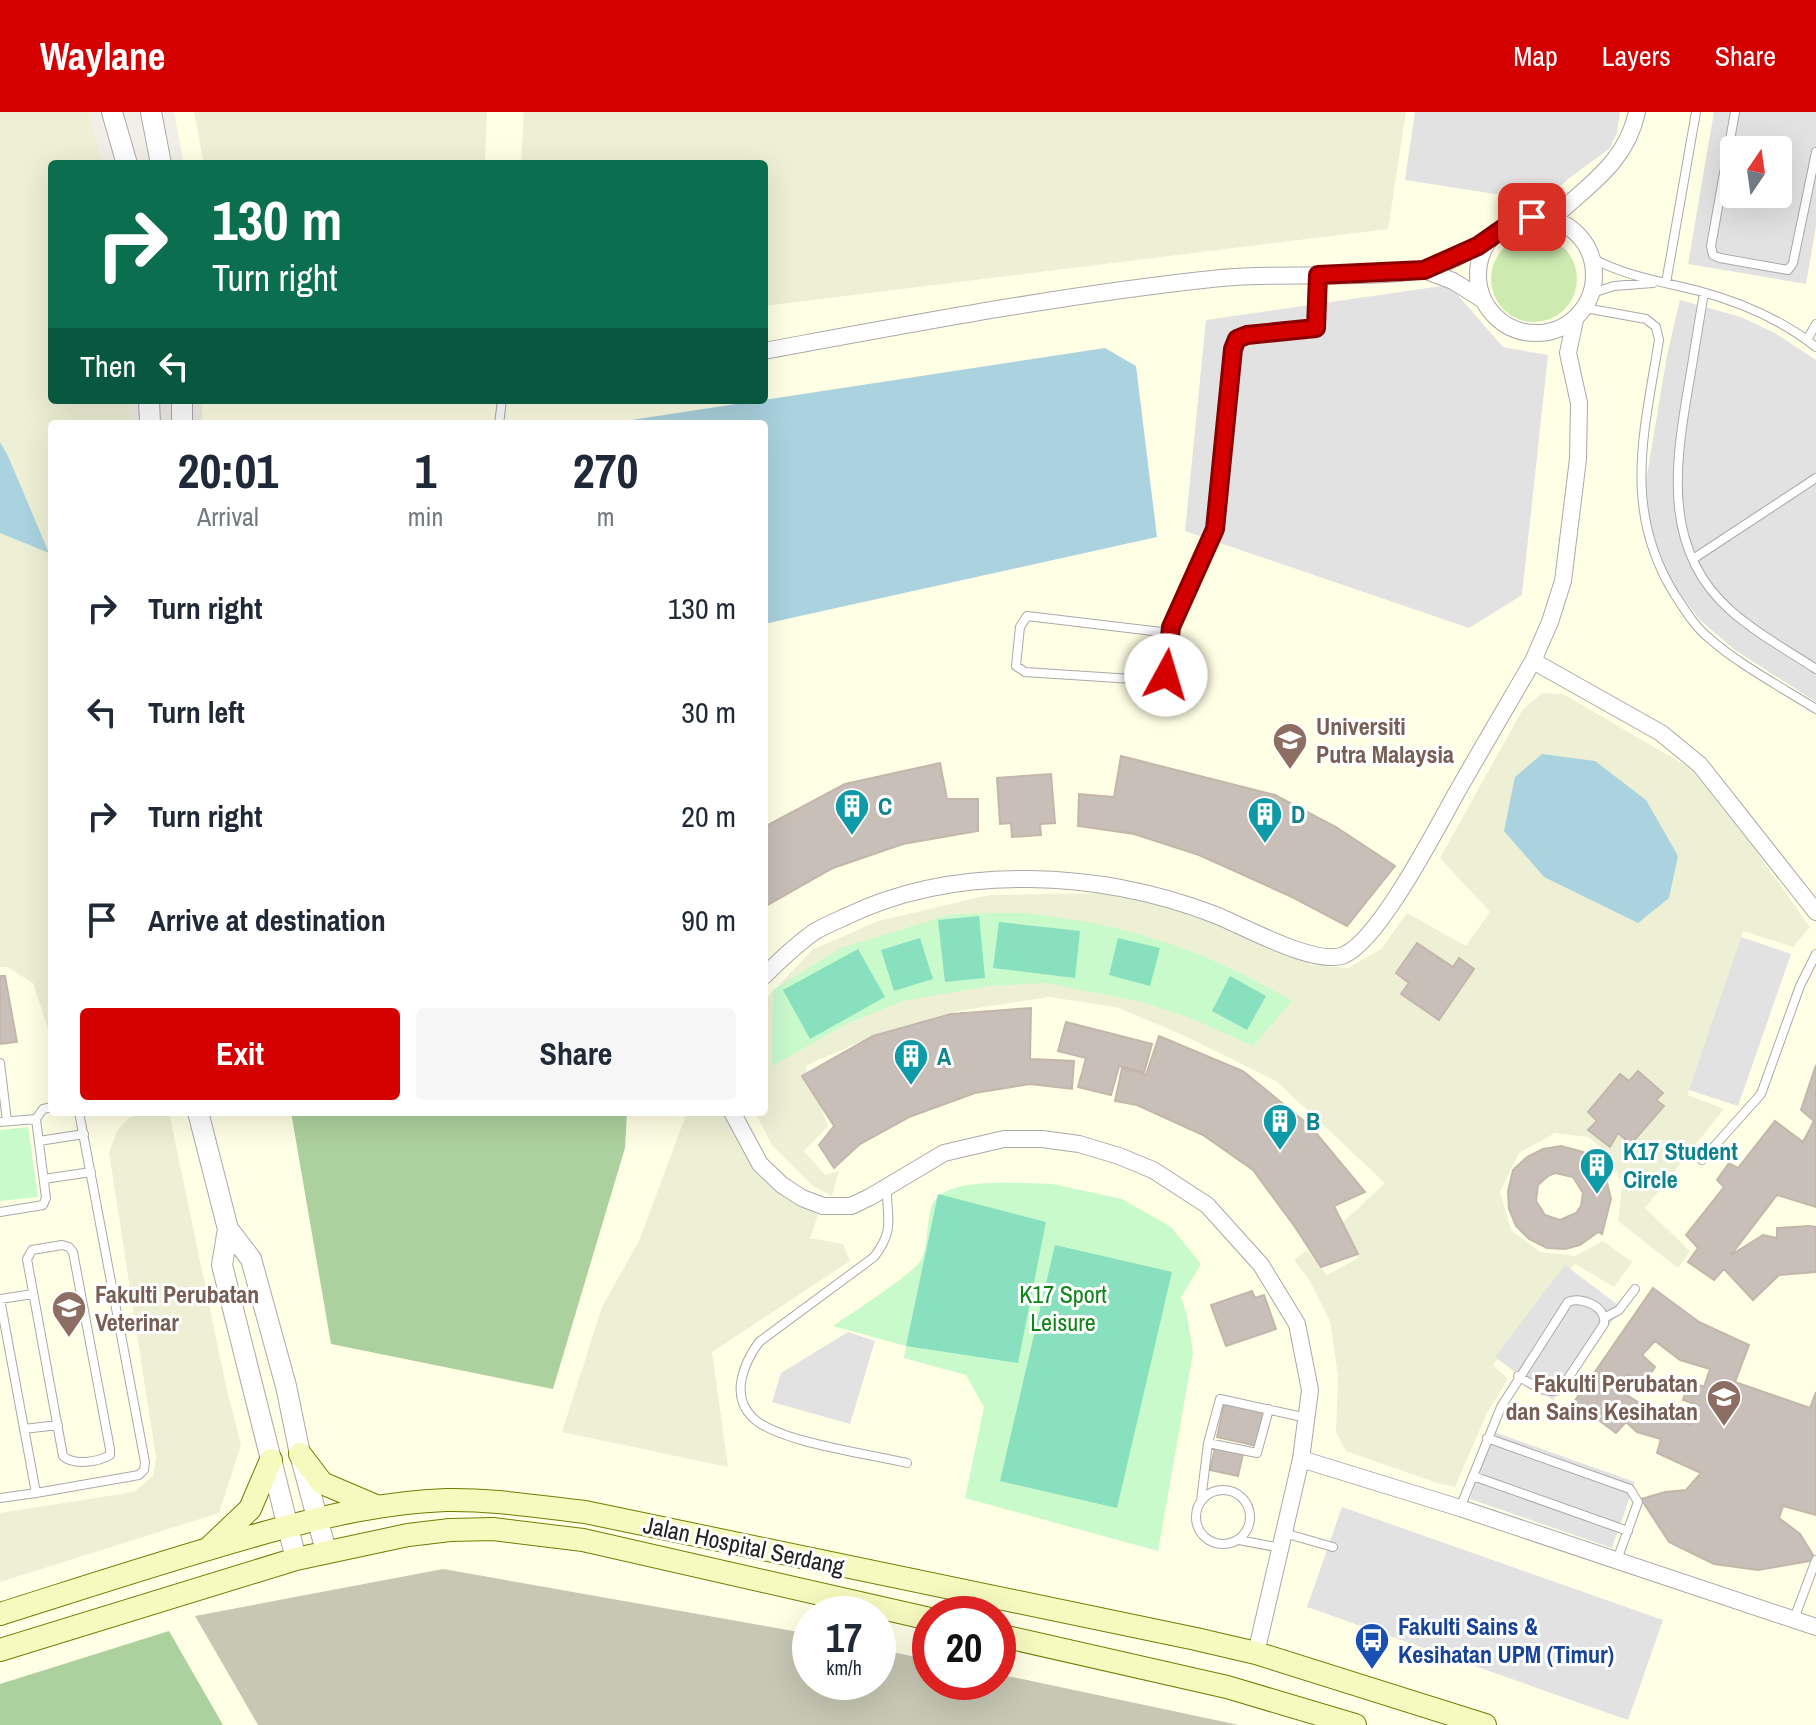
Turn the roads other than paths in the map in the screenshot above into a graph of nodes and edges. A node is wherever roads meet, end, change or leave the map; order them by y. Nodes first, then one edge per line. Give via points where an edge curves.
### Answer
1 (112, 112) edge
2 (151, 112) edge
3 (1637, 112) edge
4 (1696, 112) edge
5 (1735, 112) edge
6 (1816, 152) edge
7 (126, 160) edge
8 (160, 160) edge
9 (1575, 197) junction
10 (1552, 219) junction
11 (1569, 227) junction
12 (1497, 231) junction
13 (1592, 258) junction
14 (1424, 270) junction
15 (1318, 275) junction
16 (1666, 283) junction
17 (1704, 293) junction
18 (1483, 300) junction
19 (1584, 307) junction
20 (1816, 324) edge
21 (1543, 333) junction
22 (1807, 340) junction
23 (1816, 347) edge
24 (768, 350) edge
25 (1568, 353) junction
26 (1816, 478) edge
27 (1693, 559) junction
28 (1170, 633) junction
29 (1533, 661) junction
30 (1816, 669) edge
31 (1816, 709) edge
32 (1816, 912) edge
33 (1816, 954) edge
34 (768, 972) edge
35 (0, 1063) edge
36 (48, 1108) edge
37 (80, 1116) edge
38 (199, 1116) edge
39 (734, 1116) edge
40 (36, 1119) junction
41 (4, 1121) edge
42 (84, 1134) junction
43 (39, 1141) junction
44 (1702, 1160) dead end
45 (91, 1172) junction
46 (44, 1179) junction
47 (887, 1185) junction
48 (0, 1212) edge
49 (228, 1229) junction
50 (1635, 1289) dead end
51 (33, 1294) junction
52 (0, 1299) edge
53 (1606, 1317) junction
54 (1518, 1376) junction
55 (1269, 1409) junction
56 (1307, 1418) junction
57 (58, 1425) junction
58 (24, 1429) junction
59 (1487, 1438) junction
60 (1208, 1443) junction
61 (300, 1454) junction
62 (1301, 1459) junction
63 (271, 1460) junction
64 (907, 1463) dead end
65 (1473, 1476) junction
66 (36, 1493) junction
67 (0, 1498) edge
68 (1201, 1501) junction
69 (379, 1507) junction
70 (1460, 1508) junction
71 (317, 1518) junction
72 (287, 1526) junction
73 (1628, 1531) junction
74 (1239, 1540) junction
75 (1283, 1541) junction
76 (210, 1547) junction
77 (1333, 1547) dead end
78 (326, 1551) junction
79 (296, 1559) junction
80 (1617, 1560) junction
81 (1816, 1560) edge
82 (1804, 1592) junction
83 (1816, 1596) edge
84 (0, 1614) edge
85 (912, 1615) edge
86 (1794, 1619) junction
87 (1816, 1627) edge
88 (1016, 1639) edge
89 (0, 1650) edge
90 (1256, 1653) junction
91 (1355, 1725) edge
92 (1485, 1725) edge

1 - 7 street
2 - 8 street
3 - 9 street via 1633,131 1612,166
4 - 16 lane
5 - 6 lane via 1713,255 1788,270
9 - 10 street
9 - 11 street
10 - 11 street
10 - 12 street via 1523,219
11 - 13 street
12 - 14 street via 1478,246
12 - 18 street via 1478,265
13 - 16 lane
13 - 19 street via 1595,277
14 - 15 street
14 - 18 street
15 - 24 street via 1134,288
15 - 28 lane via 1316,328 1237,339 1215,529
16 - 17 lane
16 - 19 lane via 1636,283
17 - 22 lane via 1767,316
17 - 27 lane via 1677,474 1681,525
18 - 21 street via 1508,326
19 - 21 street via 1561,328
19 - 25 street
19 - 31 lane via 1646,319 1656,327 1659,340 1640,483 1645,526 1669,586 1709,638
20 - 22 lane
21 - 25 street
22 - 23 lane
25 - 29 street via 1579,403 1578,459 1563,581
26 - 27 lane
27 - 30 lane via 1731,611
28 - 28 lane via 1163,681 1025,672 1016,666 1020,627 1027,616
29 - 32 street via 1661,733 1700,765
29 - 34 street via 1406,882 1381,918 1343,955 1316,956 1211,913 1150,895 1012,877 909,891 861,909 816,931
33 - 44 lane via 1761,1094
35 - 41 lane
36 - 40 lane
37 - 42 lane
38 - 49 street
39 - 47 street via 760,1164 802,1198 823,1206 851,1206
40 - 41 lane
40 - 43 lane
42 - 43 lane
42 - 45 lane
43 - 46 lane
45 - 46 lane
45 - 66 lane via 144,1470
46 - 48 lane via 43,1205
47 - 56 street via 944,1153 1004,1139 1079,1144 1153,1170 1207,1205 1268,1277 1297,1324 1310,1390
47 - 64 lane via 890,1227 884,1244 874,1257 759,1342 741,1379 742,1400 751,1416 772,1429
49 - 61 street via 251,1259
49 - 63 street via 222,1265
50 - 53 lane
51 - 52 lane
51 - 57 lane
51 - 57 lane via 28,1254 69,1247 110,1455 69,1461 63,1456
52 - 58 lane
53 - 54 lane via 1561,1389 1546,1391
53 - 54 lane via 1582,1300 1568,1302
54 - 59 lane
55 - 56 lane
55 - 60 lane via 1257,1453
55 - 60 lane via 1220,1399
56 - 62 street
57 - 58 lane
58 - 66 lane
59 - 65 lane
59 - 73 lane via 1630,1489 1638,1502
60 - 68 lane
61 - 69 main road via 322,1483
61 - 71 street
62 - 70 street
62 - 75 street
63 - 72 street
63 - 76 main road via 250,1509
65 - 70 lane
65 - 73 lane
66 - 67 lane
68 - 74 lane via 1196,1519 1204,1536 1221,1544
68 - 74 lane via 1223,1490 1246,1501 1251,1518
69 - 71 main road, Jalan Hospital Serdang
69 - 90 main road, Jalan Hospital Serdang via 448,1500 585,1512
70 - 80 street
71 - 72 main road, Jalan Hospital Serdang
71 - 78 street
72 - 76 main road, Jalan Hospital Serdang
72 - 79 street
73 - 80 lane
74 - 75 lane
75 - 77 lane
75 - 90 street
76 - 84 main road, Jalan Hospital Serdang
78 - 79 main road, Jalan Hospital Serdang
78 - 85 main road, Jalan Hospital Serdang via 408,1535 493,1529 583,1540
79 - 89 main road, Jalan Hospital Serdang
80 - 86 street
81 - 82 lane
82 - 83 lane
82 - 86 lane
86 - 87 street
88 - 91 main road via 1227,1687
90 - 92 main road, Jalan Hospital Serdang

